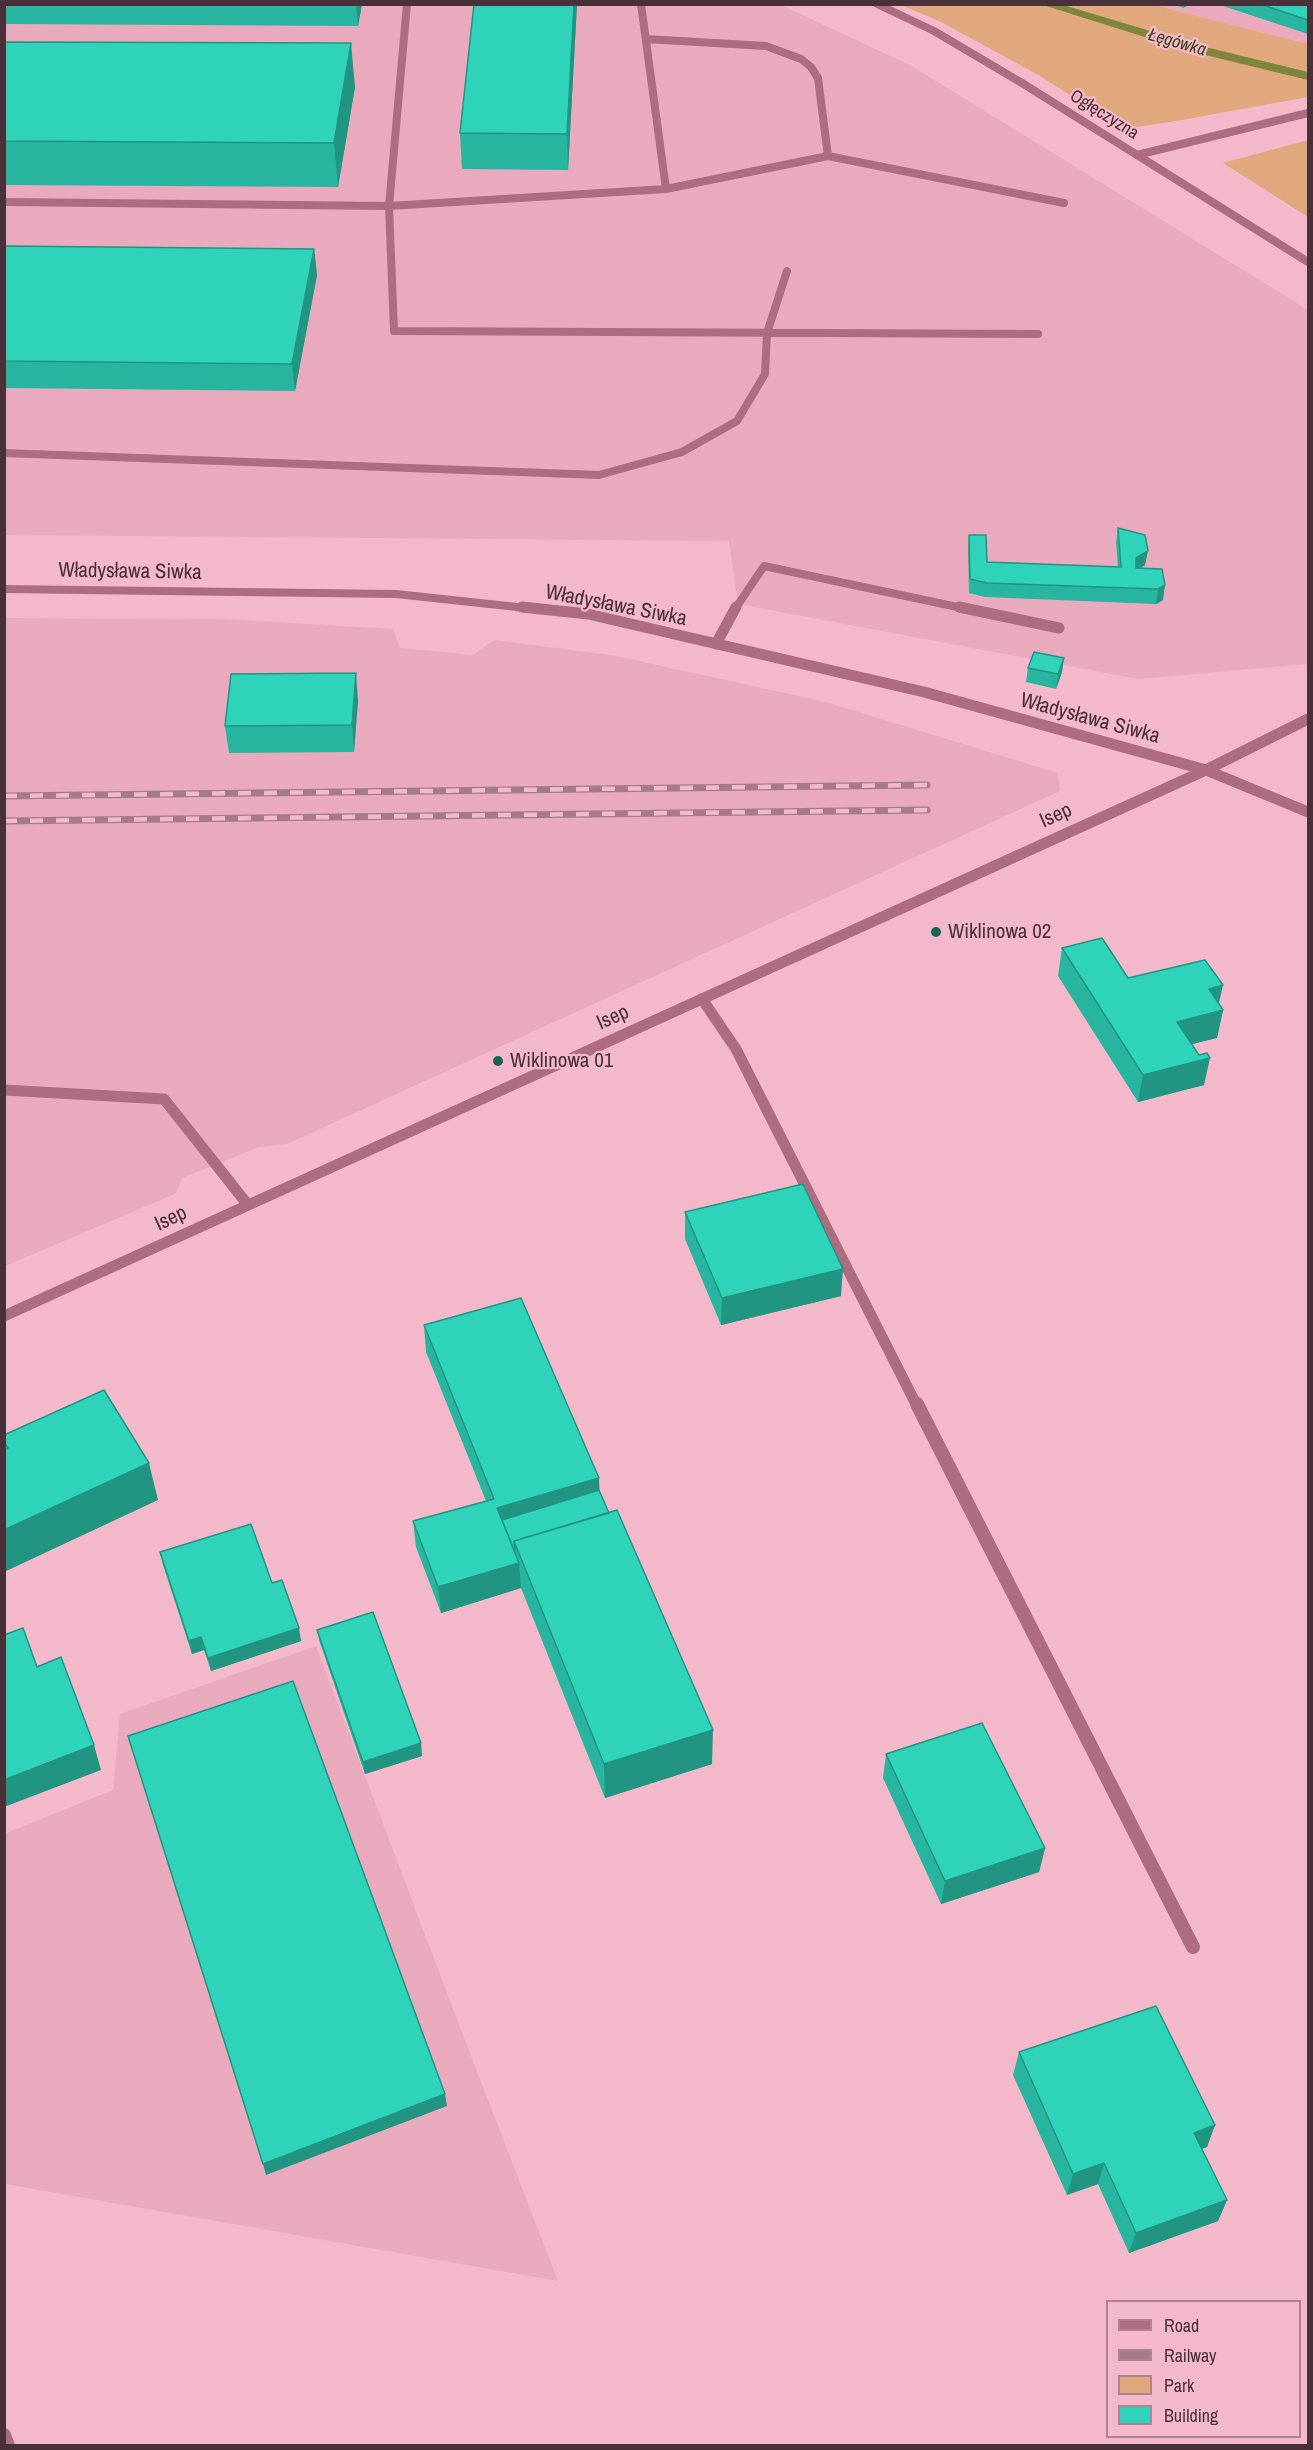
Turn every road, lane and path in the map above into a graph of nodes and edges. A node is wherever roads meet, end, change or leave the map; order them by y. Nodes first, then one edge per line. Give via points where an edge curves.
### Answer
1 (407, 4) edge
2 (641, 4) edge
3 (877, 4) edge
4 (646, 39) junction
5 (1308, 113) edge
6 (1137, 155) junction
7 (828, 156) junction
8 (666, 189) junction
9 (4, 202) edge
10 (1064, 203) dead end
11 (389, 206) junction
12 (1308, 262) edge
13 (787, 271) dead end
14 (767, 333) junction
15 (1038, 334) dead end
16 (4, 453) edge
17 (4, 589) edge
18 (1059, 628) dead end
19 (716, 644) junction
20 (1308, 719) edge
21 (1206, 770) junction
22 (1308, 812) edge
23 (702, 999) junction
24 (4, 1090) edge
25 (248, 1205) junction
26 (4, 1316) edge
27 (1193, 1947) dead end
28 (4, 2435) edge
29 (8, 2445) edge

1 - 11 street
2 - 4 street
3 - 6 street, Ogłęczyzna via 933,31
4 - 7 street via 766,46 801,59 818,78
4 - 8 street
5 - 6 street
6 - 12 street, Ogłęczyzna
7 - 8 street
7 - 10 street
8 - 11 street
9 - 11 street
11 - 14 street via 394,331
13 - 14 street
14 - 15 street
14 - 16 street via 765,374 737,421 682,452 599,475
17 - 19 street, Władysława Siwka via 396,594 588,614
18 - 19 street via 764,566
19 - 21 street, Władysława Siwka via 924,692
20 - 21 street
21 - 22 street, Władysława Siwka
21 - 23 street, Isep
23 - 25 street, Isep
23 - 27 street via 736,1049
24 - 25 street via 164,1099
25 - 26 street, Isep
28 - 29 street

